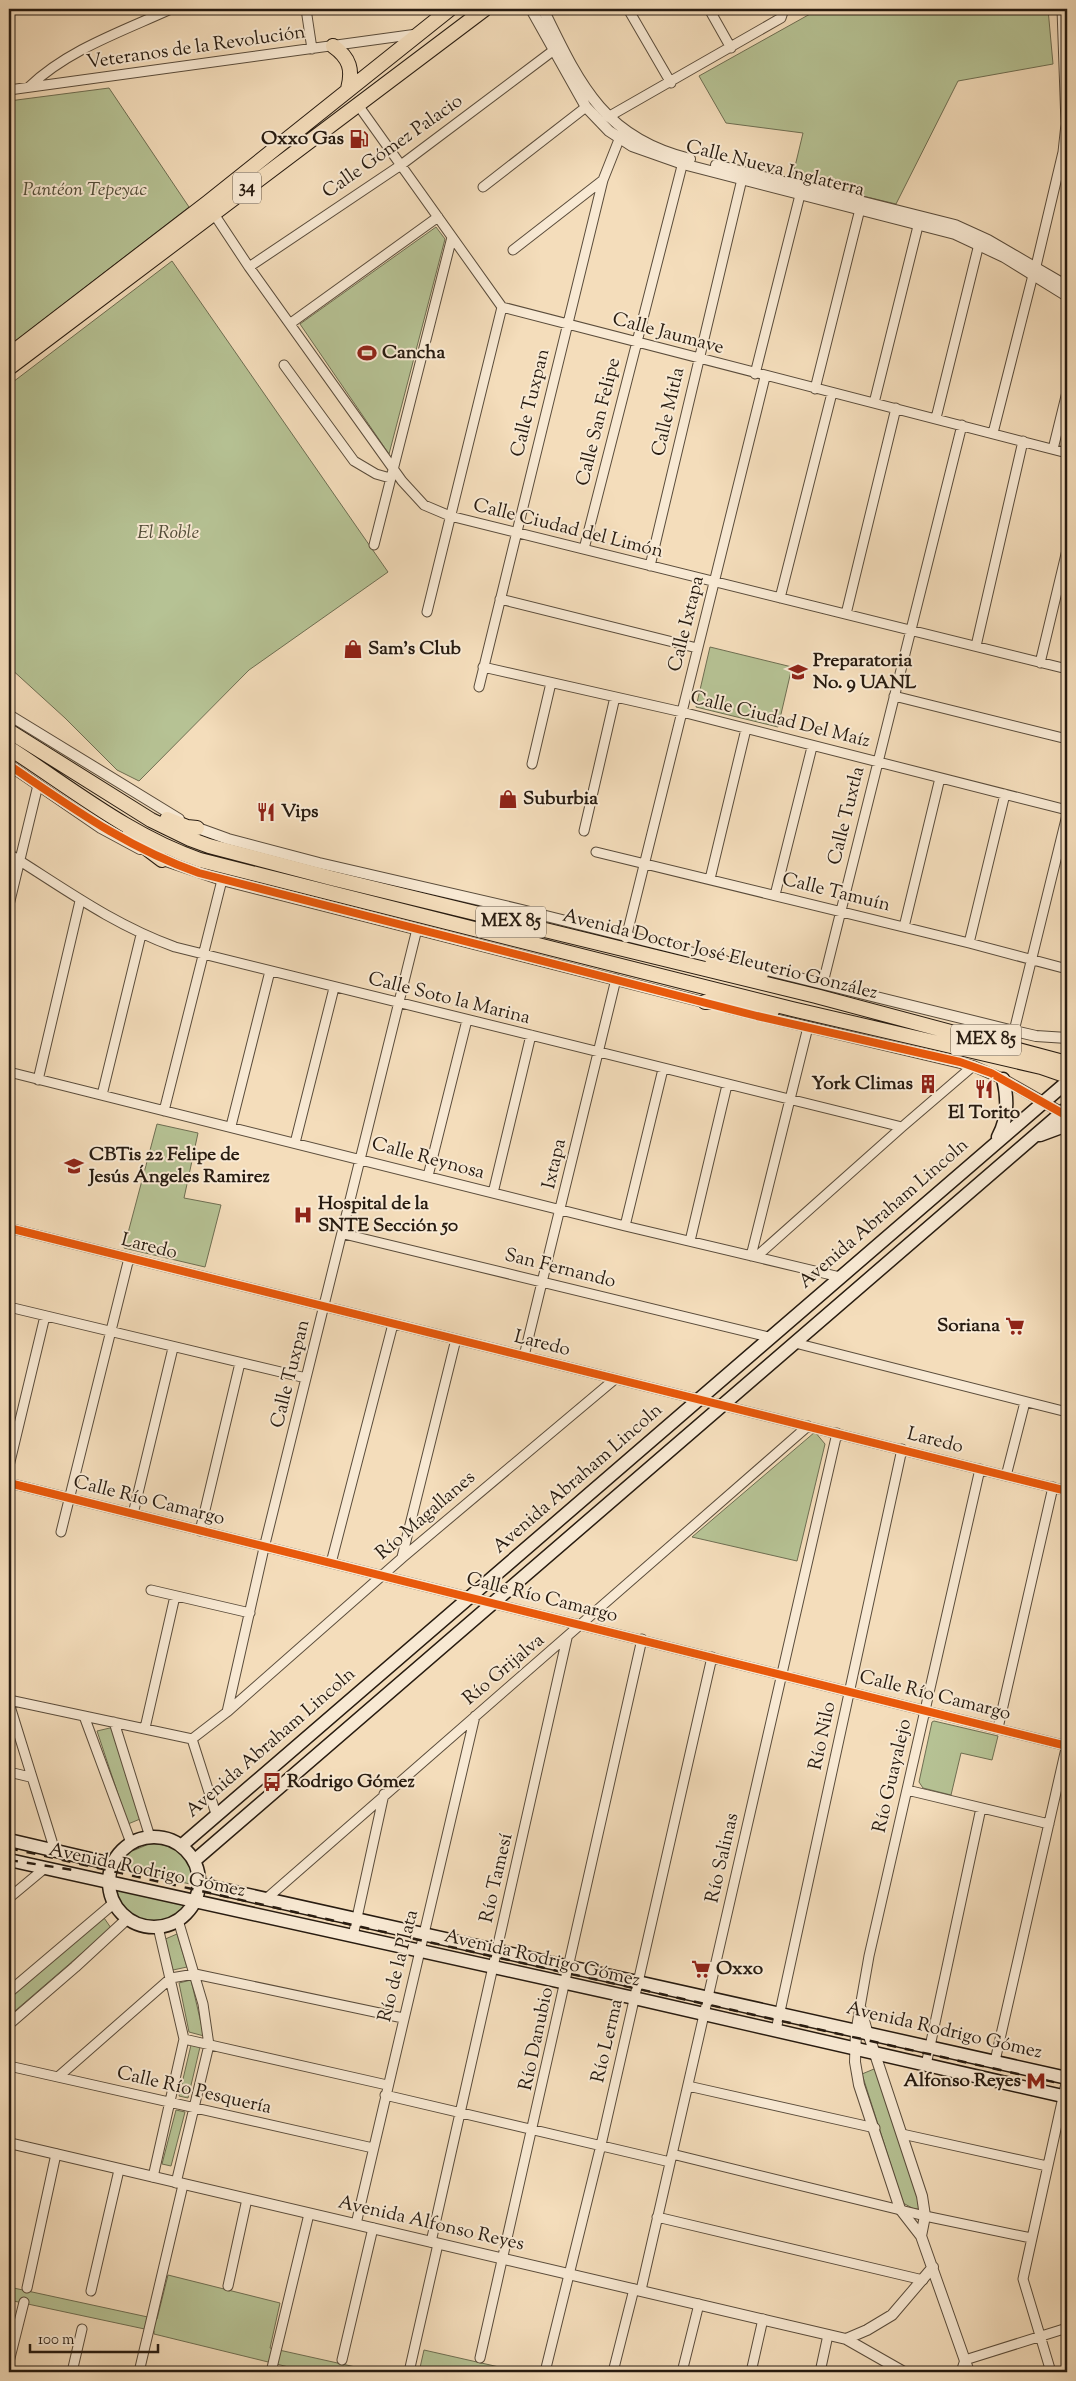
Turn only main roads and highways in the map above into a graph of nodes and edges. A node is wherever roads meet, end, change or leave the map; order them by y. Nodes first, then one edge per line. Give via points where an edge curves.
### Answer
1 (450, 9) edge
2 (484, 9) edge
3 (333, 46) road end
4 (348, 90) junction
5 (210, 209) junction
6 (9, 355) edge
7 (9, 368) edge
8 (9, 731) edge
9 (9, 748) edge
10 (126, 804) junction
11 (121, 822) junction
12 (197, 828) road end
13 (162, 860) road end
14 (711, 957) road end
15 (816, 996) junction
16 (705, 1002) road end
17 (792, 1008) junction
18 (1067, 1063) edge
19 (1067, 1076) edge
20 (1003, 1079) road end
21 (1067, 1082) edge
22 (1066, 1116) edge
23 (995, 1144) junction
24 (969, 1165) junction
25 (955, 1177) junction
26 (983, 1180) junction
27 (963, 1197) junction
28 (9, 1840) edge
29 (181, 1846) junction
30 (9, 1860) edge
31 (194, 1861) junction
32 (112, 1864) junction
33 (109, 1882) junction
34 (199, 1884) junction
35 (195, 1900) junction
36 (1067, 2078) edge
37 (1065, 2097) edge

1 - 4 main road, 34
2 - 5 main road, 34
3 - 4 main road via 345,56 351,67
4 - 5 main road, 34
5 - 6 main road, 34
5 - 7 main road, 34
8 - 10 main road, Avenida Doctor José Eleuterio González / MEX 85
9 - 11 main road, Avenida Doctor José Eleuterio González / MEX 85
10 - 12 main road via 137,804 179,824
10 - 15 main road, Avenida Doctor José Eleuterio González / MEX 85 via 170,831 232,853
11 - 13 main road via 130,836
11 - 17 main road, Avenida Doctor José Eleuterio González / MEX 85 via 173,850 216,865
14 - 15 main road via 734,967 799,984
15 - 18 main road, Avenida Doctor José Eleuterio González / MEX 85
16 - 17 main road via 720,1000 775,1012
17 - 19 main road, Avenida Doctor José Eleuterio González / MEX 85
20 - 23 main road via 1006,1113
21 - 23 main road, Avenida Abraham Lincoln
22 - 26 main road via 1031,1139
23 - 24 main road, Avenida Abraham Lincoln
24 - 25 main road, Avenida Abraham Lincoln
24 - 26 main road via 972,1176
25 - 27 main road via 964,1187
25 - 29 main road, Avenida Abraham Lincoln
26 - 27 main road
27 - 31 main road
28 - 32 main road, Avenida Rodrigo Gómez
29 - 31 main road
29 - 32 main road via 172,1840 150,1837 131,1843
30 - 33 main road, Avenida Rodrigo Gómez
31 - 34 main road
32 - 33 main road
33 - 35 main road, Avenida Rodrigo Gómez
33 - 35 main road via 114,1903 127,1919 137,1924 158,1927 178,1920
34 - 35 main road
34 - 36 main road, Avenida Rodrigo Gómez
35 - 37 main road, Avenida Rodrigo Gómez

